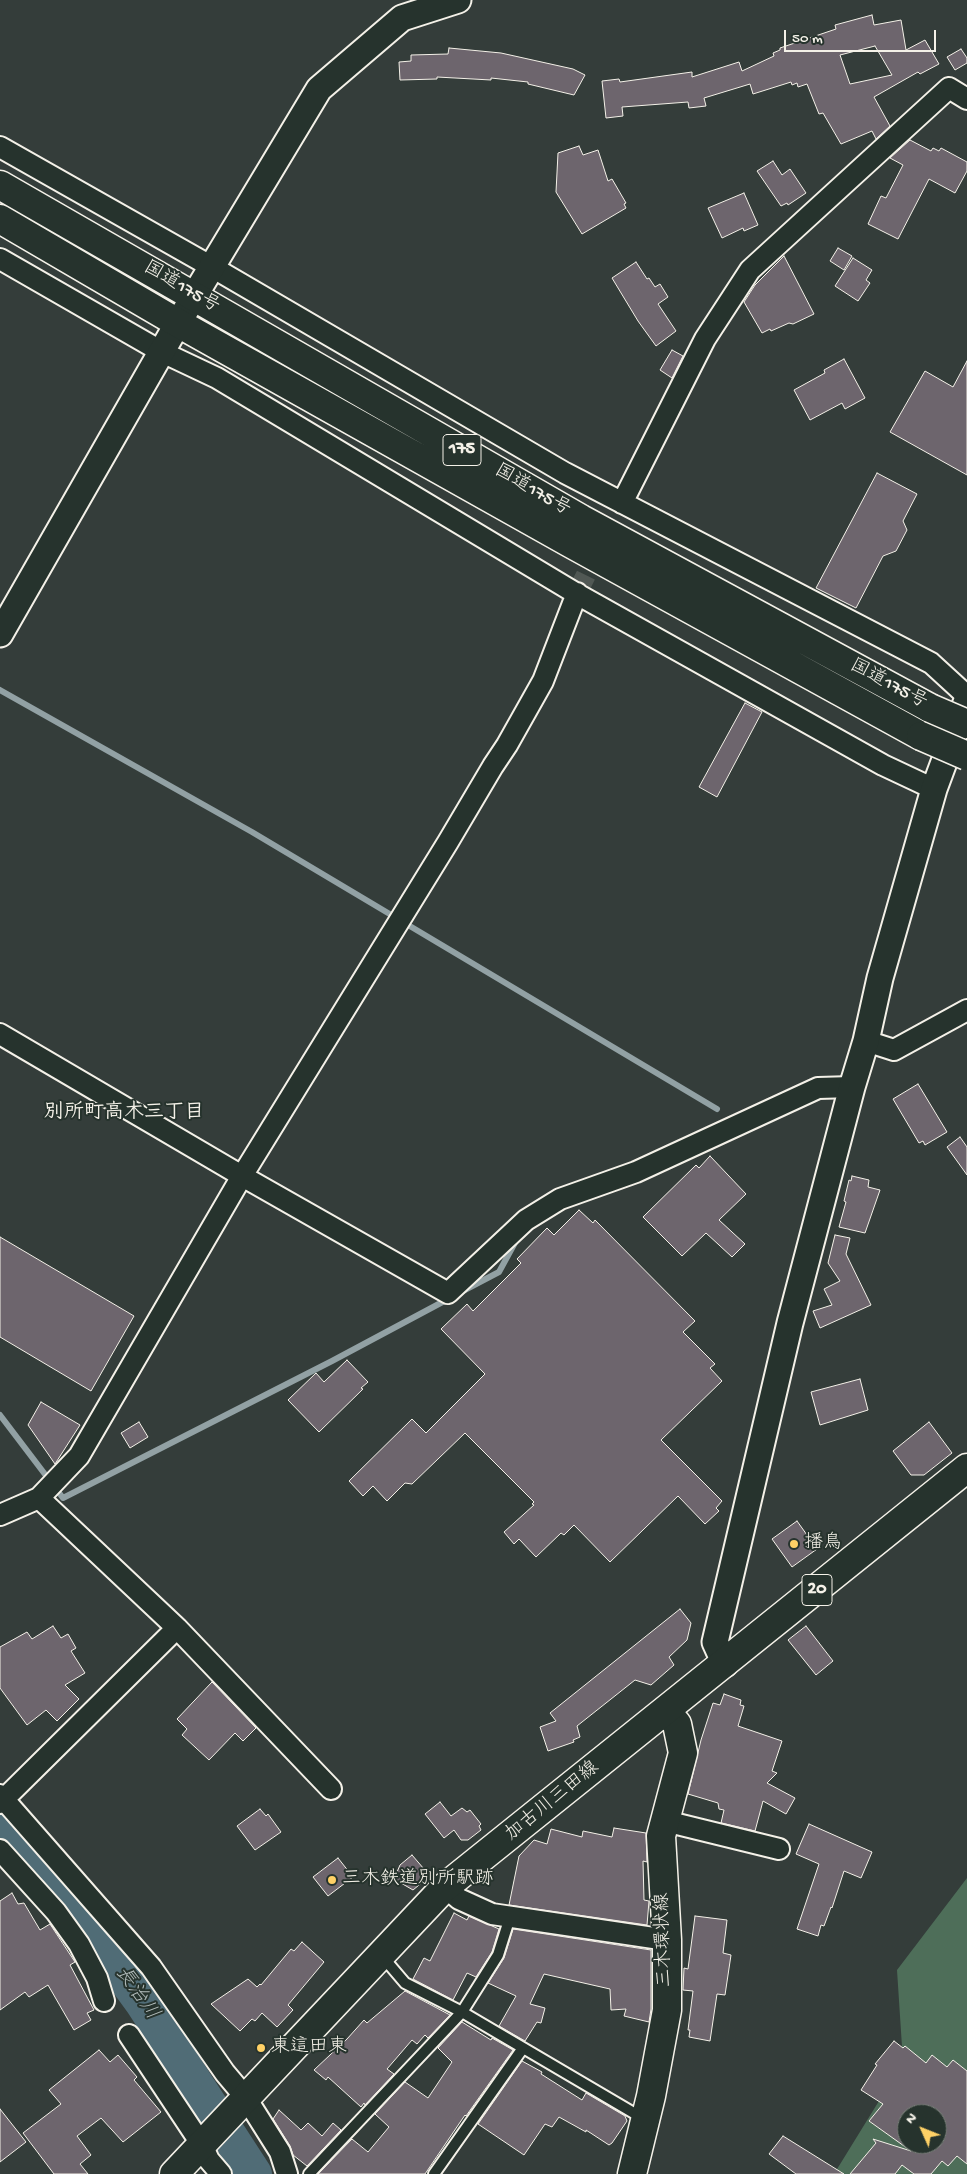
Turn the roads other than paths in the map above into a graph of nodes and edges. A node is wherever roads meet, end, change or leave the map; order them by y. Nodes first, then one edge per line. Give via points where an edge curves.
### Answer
1 (458, 0) edge
2 (397, 9) edge
3 (967, 99) edge
4 (0, 147) edge
5 (0, 185) edge
6 (0, 219) edge
7 (0, 259) edge
8 (212, 267) junction
9 (195, 296) junction
10 (178, 323) junction
11 (162, 352) junction
12 (622, 502) junction
13 (577, 593) junction
14 (0, 634) edge
15 (967, 698) edge
16 (967, 724) edge
17 (967, 756) edge
18 (934, 789) junction
19 (967, 1010) edge
20 (0, 1034) edge
21 (866, 1041) junction
22 (852, 1087) junction
23 (242, 1176) junction
24 (967, 1468) edge
25 (39, 1498) junction
26 (0, 1515) edge
27 (177, 1628) junction
28 (725, 1664) junction
29 (666, 1711) junction
30 (331, 1789) dead end
31 (1, 1799) edge
32 (665, 1821) junction
33 (779, 1849) dead end
34 (0, 1850) edge
35 (445, 1887) junction
36 (510, 1917) junction
37 (667, 1940) junction
38 (380, 1954) junction
39 (104, 2001) dead end
40 (462, 2012) junction
41 (128, 2035) dead end
42 (523, 2048) junction
43 (246, 2098) junction
44 (646, 2120) junction
45 (202, 2145) junction
46 (174, 2174) edge
47 (221, 2174) edge
48 (288, 2174) edge
49 (309, 2174) edge
50 (434, 2174) edge
51 (632, 2174) edge

1 - 2 street
2 - 8 street via 319,89
3 - 12 street via 949,88 750,270 705,339
4 - 8 street
5 - 9 main road, 国道175号 / 175
6 - 10 main road, 国道175号 / 175
7 - 11 street
8 - 9 street
8 - 12 street via 556,468
9 - 10 street
9 - 16 main road, 国道175号 / 175, bridge via 581,519 930,708
10 - 11 street
10 - 17 main road, 国道175号 / 175, bridge via 921,736
11 - 13 street via 217,378
11 - 14 street
12 - 15 street via 931,663
13 - 18 street via 883,765
13 - 23 street via 543,681 507,745
15 - 18 street
18 - 21 street via 880,978
19 - 21 street via 894,1050
20 - 23 street
21 - 22 street
22 - 23 street via 818,1088 636,1172 560,1199 526,1220 448,1293
22 - 28 street via 790,1323 714,1642
23 - 25 street via 79,1456
24 - 28 main road, 加古川三田線 / 20
25 - 26 street
25 - 27 street
27 - 30 street
27 - 31 street
28 - 29 main road, 加古川三田線 / 20
29 - 32 main road, 三木環状線 via 677,1724 683,1752
29 - 35 main road, 加古川三田線 / 20
31 - 43 street via 151,1967
32 - 33 street
32 - 37 main road, 三木環状線 via 661,1836
34 - 39 street via 56,1912 79,1944 97,1978
35 - 36 street via 459,1899 492,1914
35 - 38 main road, 加古川三田線 / 20
36 - 37 street
36 - 40 lane via 498,1955
37 - 44 main road, 三木環状線 via 667,2010
38 - 40 lane via 405,1983
38 - 43 main road, 加古川三田線 / 20
40 - 42 lane
40 - 49 lane
41 - 45 street
42 - 44 lane
42 - 50 lane
43 - 45 main road, 加古川三田線 / 20
43 - 48 street via 280,2152
44 - 51 main road, 三木環状線
45 - 46 main road, 加古川三田線 / 20
45 - 47 street

